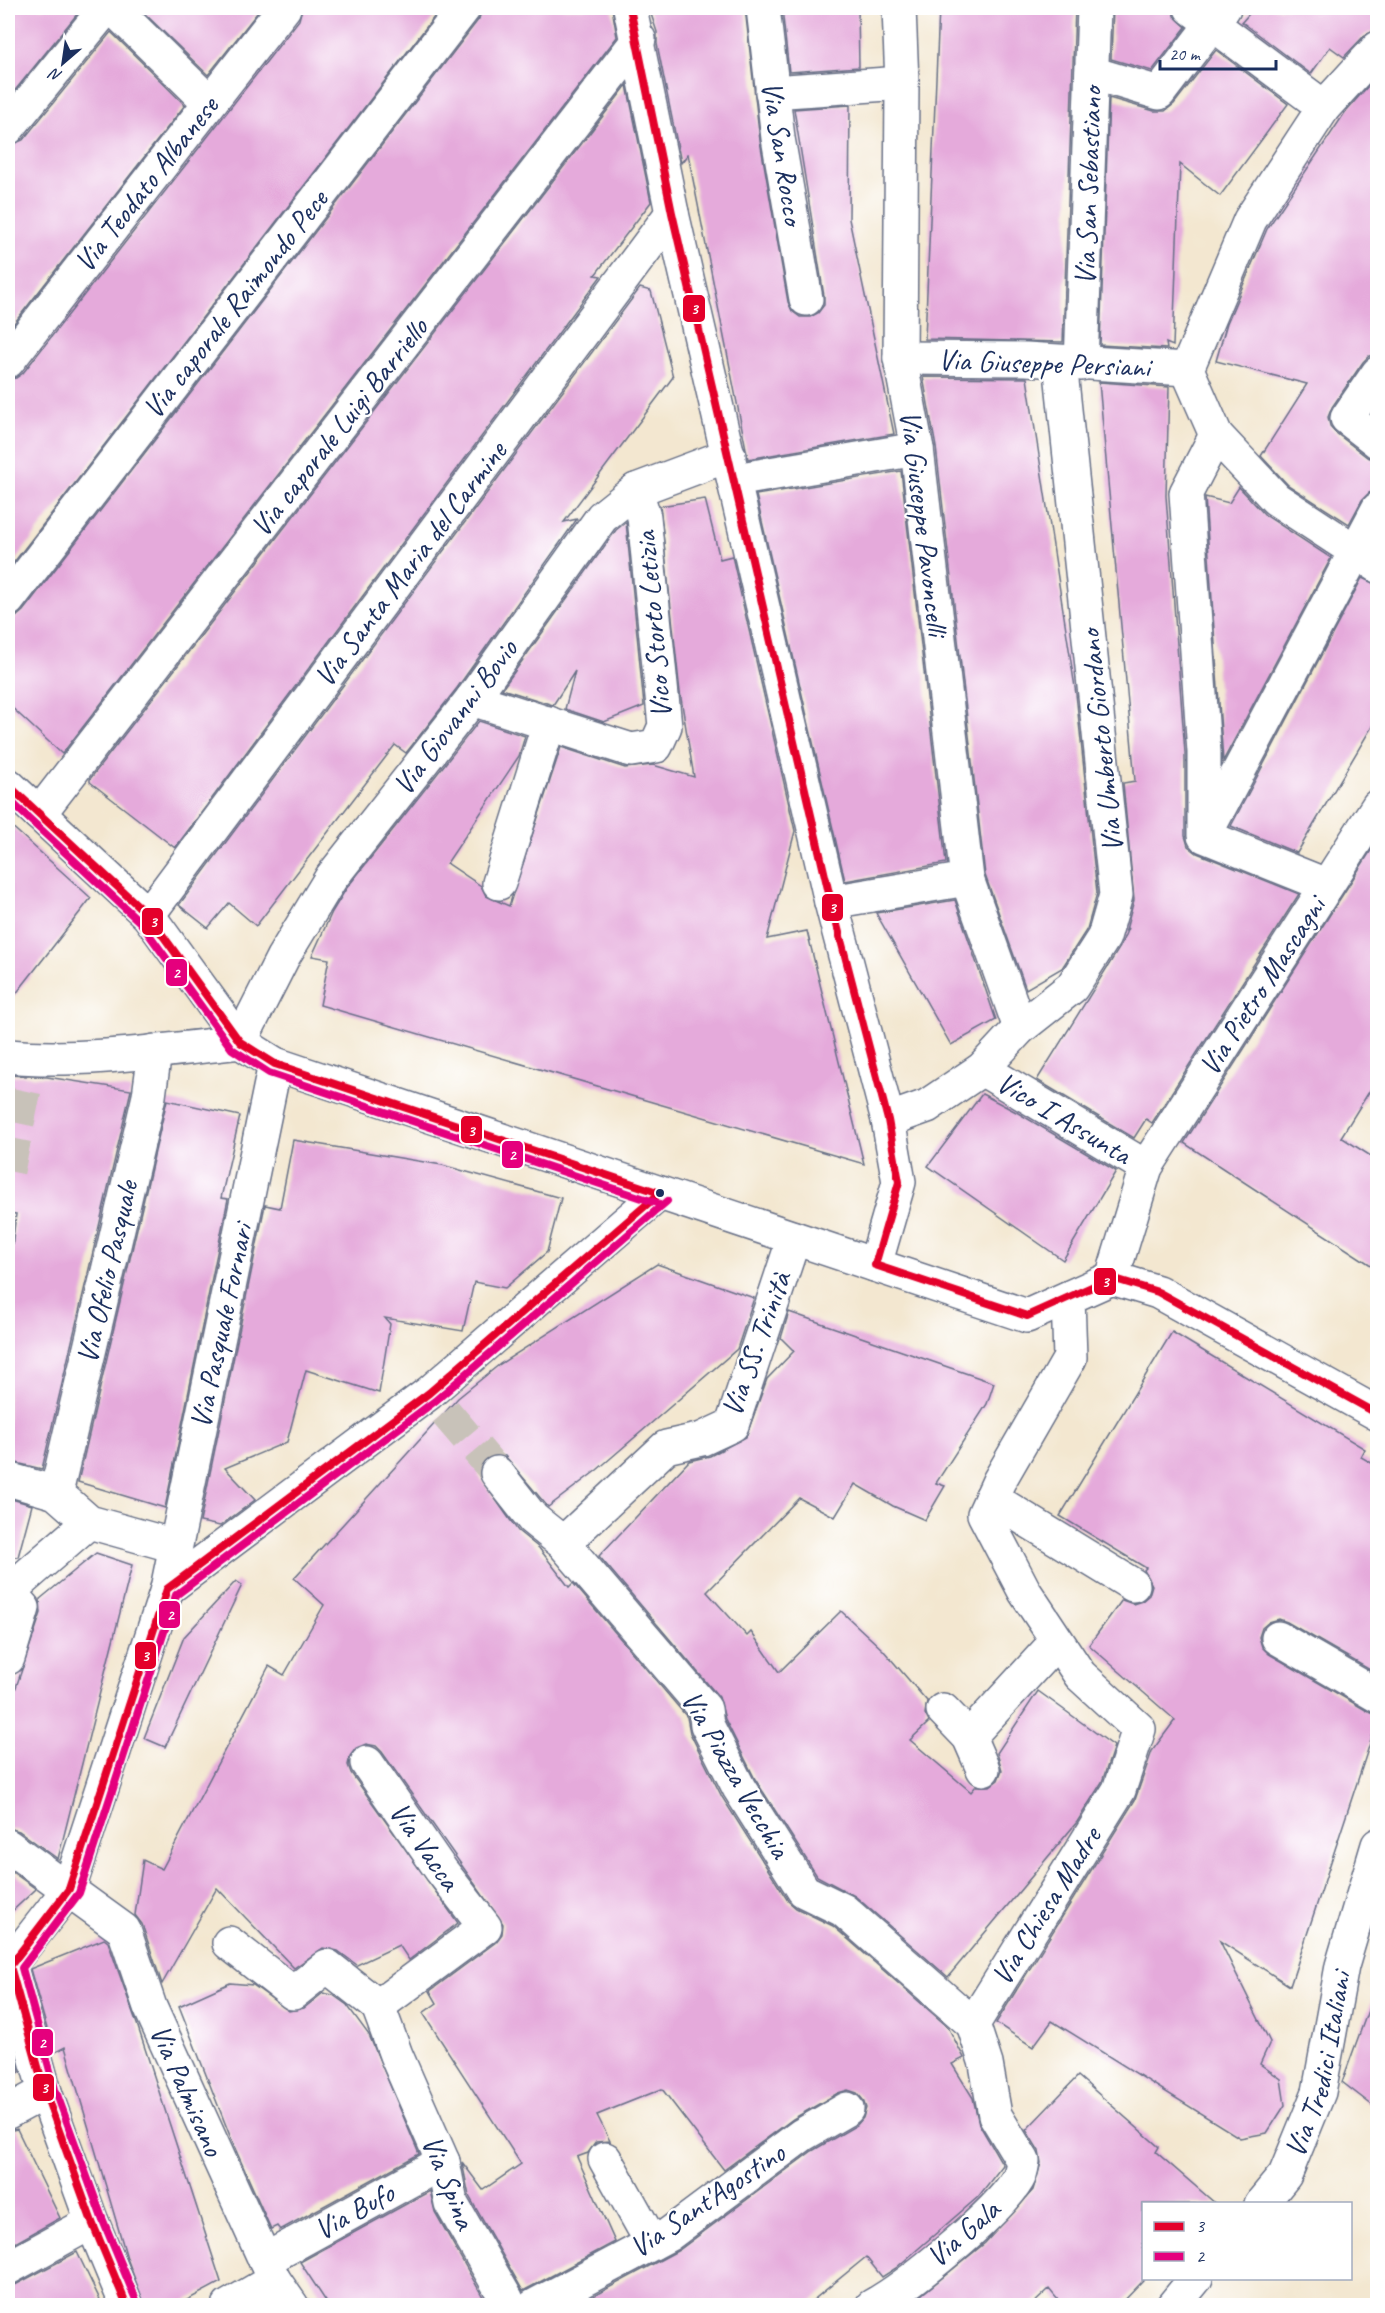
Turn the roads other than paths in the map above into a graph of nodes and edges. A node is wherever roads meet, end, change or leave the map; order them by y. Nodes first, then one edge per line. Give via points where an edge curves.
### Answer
1 (106, 8) edge
2 (113, 8) edge
3 (285, 8) edge
4 (464, 8) edge
5 (630, 8) edge
6 (763, 8) edge
7 (899, 8) edge
8 (1094, 8) edge
9 (1209, 13) edge
10 (639, 39) junction
11 (1377, 48) edge
12 (1092, 73) junction
13 (902, 83) junction
14 (772, 92) junction
15 (209, 102) junction
16 (1324, 107) junction
17 (8, 128) edge
18 (672, 213) junction
19 (806, 299) dead end
20 (900, 358) junction
21 (8, 361) edge
22 (1071, 363) junction
23 (1187, 369) junction
24 (1377, 373) edge
25 (1216, 435) junction
26 (1377, 442) edge
27 (917, 449) junction
28 (732, 468) junction
29 (636, 490) junction
30 (1377, 509) edge
31 (1366, 559) edge
32 (8, 600) edge
33 (472, 699) junction
34 (549, 723) junction
35 (8, 785) edge
36 (1377, 806) edge
37 (39, 814) junction
38 (1204, 836) junction
39 (966, 879) junction
40 (499, 883) dead end
41 (1326, 885) junction
42 (831, 902) junction
43 (148, 915) junction
44 (1020, 1028) junction
45 (240, 1042) junction
46 (155, 1051) junction
47 (22, 1063) edge
48 (275, 1064) junction
49 (982, 1069) junction
50 (888, 1120) junction
51 (1146, 1167) junction
52 (660, 1193) junction
53 (794, 1238) junction
54 (875, 1265) junction
55 (1112, 1278) junction
56 (1068, 1298) junction
57 (1377, 1414) edge
58 (497, 1473) tunnel mouth
59 (8, 1479) edge
60 (995, 1490) junction
61 (56, 1493) junction
62 (89, 1522) junction
63 (563, 1543) junction
64 (175, 1546) junction
65 (1133, 1586) dead end
66 (167, 1589) junction
67 (8, 1592) edge
68 (1278, 1638) dead end
69 (1057, 1641) junction
70 (8, 1658) edge
71 (1377, 1696) edge
72 (944, 1710) dead end
73 (969, 1737) junction
74 (367, 1763) dead end
75 (983, 1769) dead end
76 (1377, 1845) edge
77 (8, 1846) edge
78 (69, 1888) junction
79 (229, 1943) dead end
80 (9, 1967) edge
81 (378, 2006) junction
82 (973, 2024) junction
83 (45, 2092) junction
84 (847, 2109) dead end
85 (8, 2112) edge
86 (605, 2159) dead end
87 (443, 2162) junction
88 (1263, 2202) edge
89 (92, 2222) junction
90 (652, 2243) junction
91 (8, 2268) edge
92 (1194, 2280) edge
93 (277, 2282) edge
94 (127, 2306) edge
95 (229, 2306) edge
96 (507, 2306) edge
97 (534, 2306) edge
98 (872, 2306) edge
99 (1173, 2306) edge

1 - 17 street
2 - 15 street
3 - 15 street, Via Teodato Albanese
4 - 32 street, Via caporale Raimondo Pece
5 - 10 street
6 - 14 street, Via San Rocco
7 - 13 street, Via Giuseppe Pavoncelli
8 - 12 street, Via San Sebastiano
9 - 12 street via 1158,93
9 - 16 street
10 - 18 street
10 - 37 street, Via caporale Luigi Barriello
11 - 16 street
12 - 22 street, Via San Sebastiano
13 - 14 street
13 - 20 street, Via Giuseppe Pavoncelli
14 - 19 street, Via San Rocco
15 - 21 street, Via Teodato Albanese
16 - 23 street via 1250,220
18 - 28 street
18 - 43 street, Via Santa Maria del Carmine
20 - 22 street, Via Giuseppe Persiani
20 - 27 street, Via Giuseppe Pavoncelli
22 - 23 street, Via Giuseppe Persiani
22 - 44 street, Via Umberto Giordano via 1116,894 1104,937 1072,987
23 - 25 street
24 - 26 street via 1347,418
25 - 31 street via 1276,499
25 - 38 street via 1186,493 1204,752
27 - 28 street, Via Giovanni Bovio
27 - 39 street, Via Giuseppe Pavoncelli
28 - 29 street, Via Giovanni Bovio
28 - 42 street
29 - 33 street, Via Giovanni Bovio via 602,517
29 - 34 street, Vico Storto Letizia via 644,517 665,726 656,746 631,750
30 - 31 street
31 - 38 street
33 - 34 street, Vico Storto Letizia
33 - 45 street, Via Giovanni Bovio via 331,878
34 - 40 street
35 - 37 street
36 - 41 street, Via Pietro Mascagni
37 - 43 street
38 - 41 street
39 - 42 street
39 - 44 street, Via Giuseppe Pavoncelli
41 - 51 street, Via Pietro Mascagni
42 - 50 street
43 - 45 street
44 - 49 street, Via Umberto Giordano
45 - 46 street
45 - 48 street
46 - 47 street
46 - 61 street, Via Ofelio Pasquale via 149,1096
48 - 52 street
48 - 64 street, Via Pasquale Fornari
49 - 50 street, Via Umberto Giordano via 927,1106
49 - 51 street, Vico I Assunta
50 - 54 street via 899,1182
51 - 55 street, Via Pietro Mascagni
52 - 53 street
52 - 66 street via 437,1402
53 - 54 street
53 - 63 street, Via SS. Trinità via 732,1425 702,1439 666,1447
54 - 56 street via 1028,1317
55 - 56 street
55 - 57 street via 1158,1292
56 - 60 street via 1070,1358
58 - 63 street, Via Piazza Vecchia via 533,1519
59 - 61 street
60 - 65 street
60 - 69 street via 984,1514 1025,1592
61 - 62 street
62 - 64 street
62 - 67 street
63 - 82 street, Via Piazza Vecchia via 705,1709 707,1725 739,1788 804,1891 843,1910
64 - 66 street, Via Pasquale Fornari
66 - 78 street, Via Pasquale Fornari
67 - 70 street via 23,1608
68 - 71 street
69 - 73 street
69 - 82 street, Via Chiesa Madre via 1080,1676 1139,1729 1119,1790
72 - 73 street
73 - 75 street
74 - 81 street, Via Vacca via 485,1927
76 - 88 street, Via Tredici Italiani via 1342,1966 1319,2092 1285,2175
77 - 78 street, Via Palmisano
78 - 80 street, Via Pasquale Fornari
78 - 93 street, Via Palmisano via 124,1930 150,2007
79 - 81 street via 293,1993 327,1966
80 - 83 street
81 - 87 street, Via Spina
82 - 98 street, Via Gala via 986,2064 995,2115 1023,2161 1020,2177 1004,2198 941,2255
83 - 85 street
83 - 89 street
84 - 90 street, Via Sant'Agostino via 802,2135
86 - 90 street
87 - 93 street, Via Bufo
87 - 96 street, Via Spina via 451,2203
89 - 91 street
89 - 94 street
90 - 97 street, Via Sant'Agostino
92 - 99 street
93 - 95 street, Via Bufo

